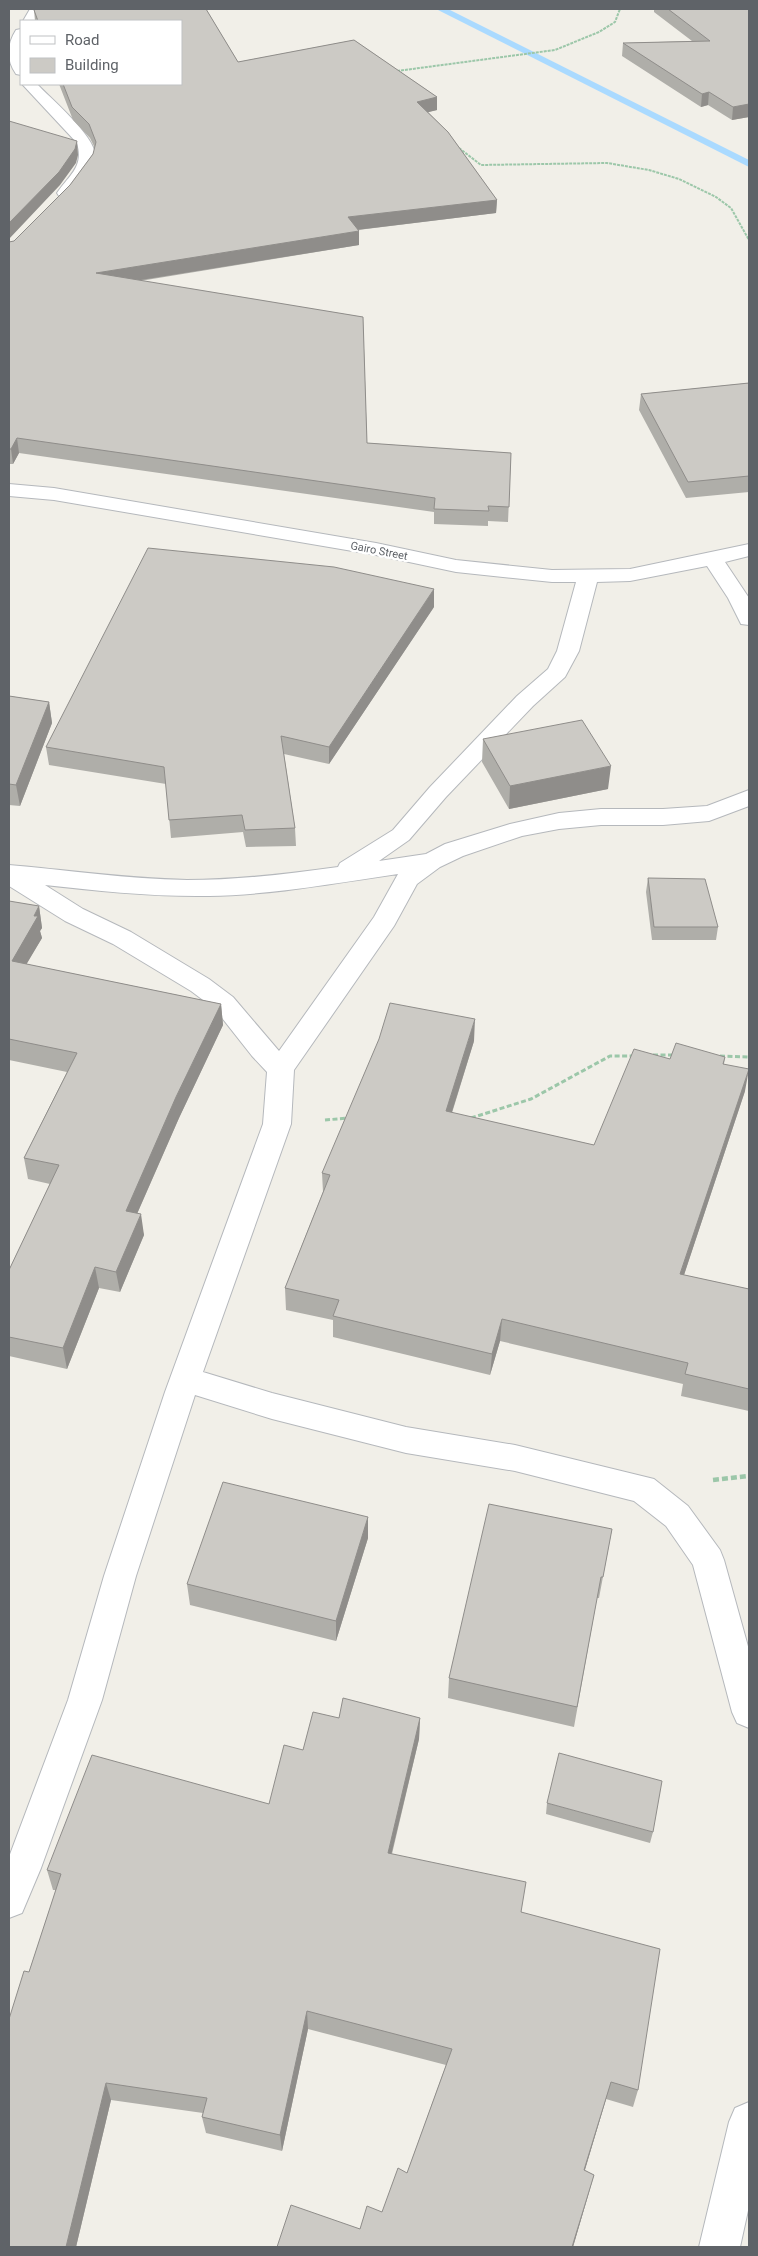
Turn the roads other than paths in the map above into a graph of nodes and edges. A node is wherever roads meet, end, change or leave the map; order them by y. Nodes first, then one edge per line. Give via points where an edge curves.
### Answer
1 (37, 9) edge
2 (31, 20) edge
3 (20, 37) edge
4 (20, 69) edge
5 (30, 85) edge
6 (57, 201) edge
7 (9, 490) edge
8 (749, 550) edge
9 (713, 559) junction
10 (588, 577) junction
11 (749, 619) edge
12 (749, 797) edge
13 (431, 861) junction
14 (344, 873) junction
15 (9, 874) edge
16 (281, 1070) junction
17 (185, 1379) junction
18 (749, 1712) edge
19 (9, 1900) edge
20 (749, 2122) edge
21 (719, 2247) edge

1 - 2 street
3 - 4 street via 15,50
5 - 6 street via 84,142 88,155 85,166
7 - 10 street, Gairo Street via 54,494 376,549 456,566
8 - 9 street, Gairo Street
9 - 10 street, Gairo Street via 630,575
9 - 11 street
10 - 14 street via 568,651 557,672 445,784 401,835
12 - 13 street via 709,813 592,818 526,827 454,850
13 - 14 street
13 - 16 street via 407,879 385,920
14 - 15 street via 269,884 210,888 136,886
15 - 16 street via 74,915 122,938 224,1003
16 - 17 street via 278,1124
17 - 18 street via 272,1406 406,1440 515,1458 643,1489 677,1516 708,1560
17 - 19 street via 120,1576 85,1700
20 - 21 street

